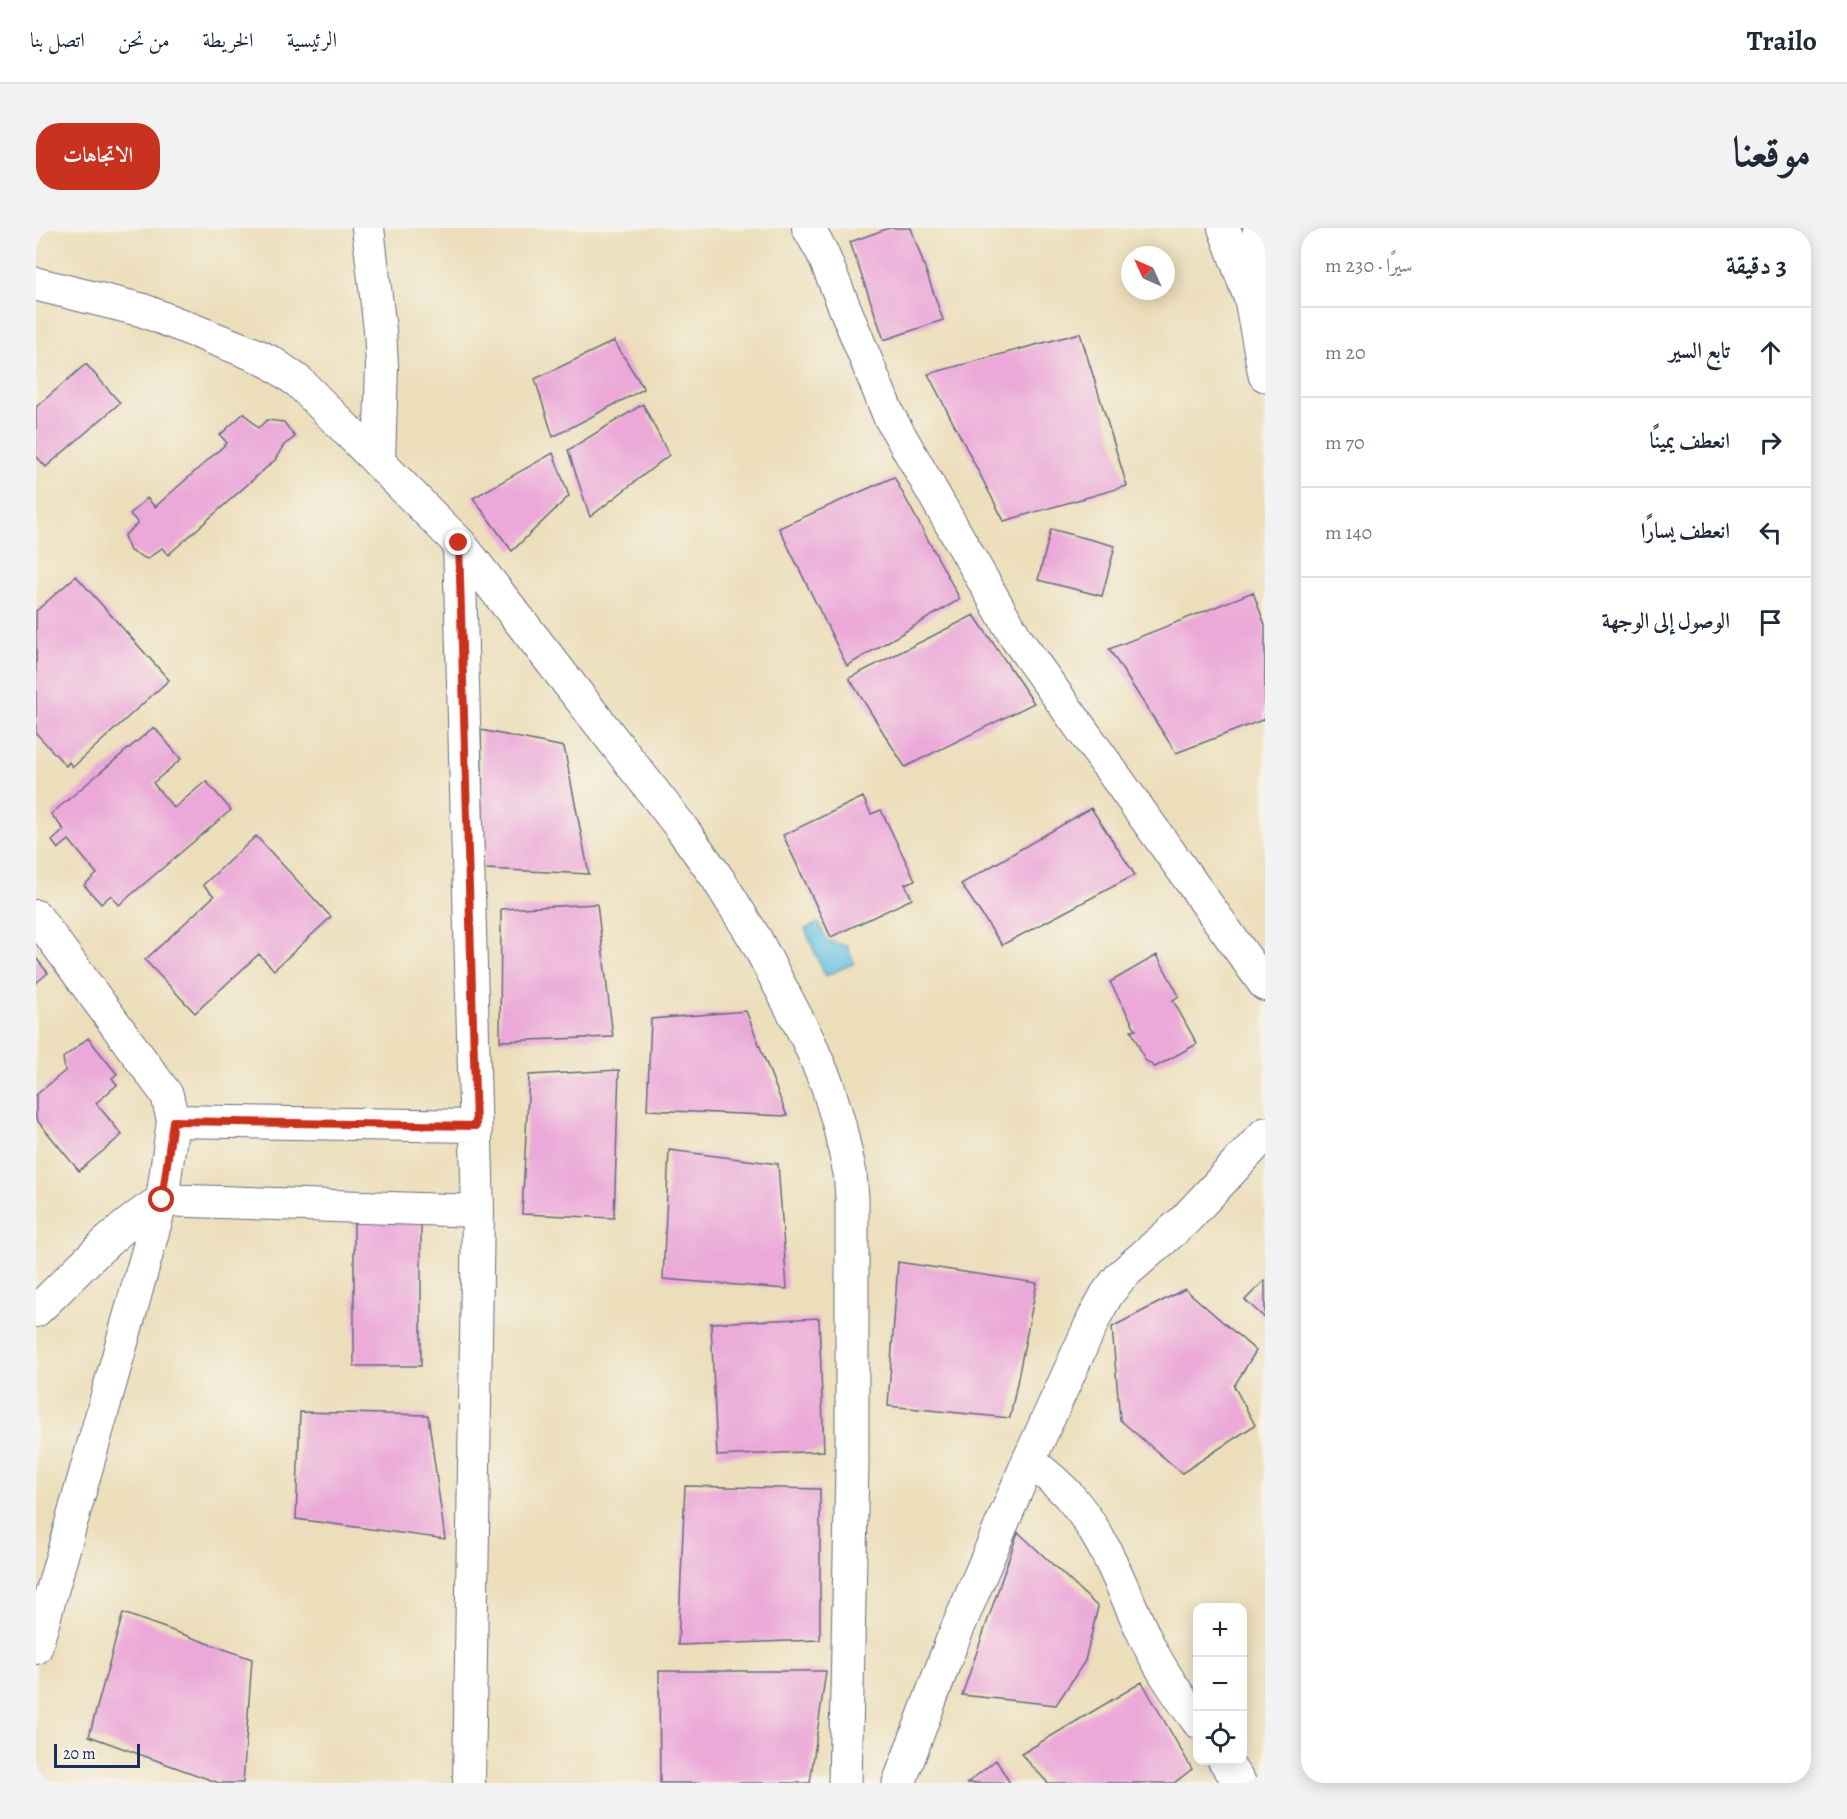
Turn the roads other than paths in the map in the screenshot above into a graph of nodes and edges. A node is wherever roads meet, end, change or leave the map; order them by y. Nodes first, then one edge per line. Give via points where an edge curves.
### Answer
1 (368, 228) edge
2 (808, 228) edge
3 (1224, 228) edge
4 (1260, 228) edge
5 (36, 284) edge
6 (1252, 305) junction
7 (1265, 375) edge
8 (379, 462) junction
9 (459, 543) junction
10 (36, 916) edge
11 (1265, 984) edge
12 (173, 1121) junction
13 (476, 1126) junction
14 (1265, 1134) edge
15 (162, 1200) junction
16 (478, 1211) junction
17 (36, 1311) edge
18 (1029, 1460) junction
19 (36, 1648) edge
20 (1193, 1716) edge
21 (1227, 1765) edge
22 (469, 1783) edge
23 (844, 1783) edge
24 (899, 1783) edge
25 (1240, 1783) edge

1 - 8 street via 381,339
2 - 11 street via 822,252 889,416 1016,638
3 - 6 street
4 - 6 street
5 - 8 street via 142,310 272,363 299,382
6 - 7 street
8 - 9 street
9 - 13 street
9 - 23 street via 718,879 756,940 808,1040 834,1106 850,1173 853,1225
10 - 12 street via 167,1095
12 - 13 street
12 - 15 street
13 - 16 street
14 - 18 street via 1184,1221 1121,1276 1107,1294
15 - 16 street
15 - 17 street via 136,1217
15 - 19 street
16 - 22 street
18 - 20 street via 1070,1497 1094,1530 1154,1654
18 - 24 street via 947,1652
21 - 25 street

